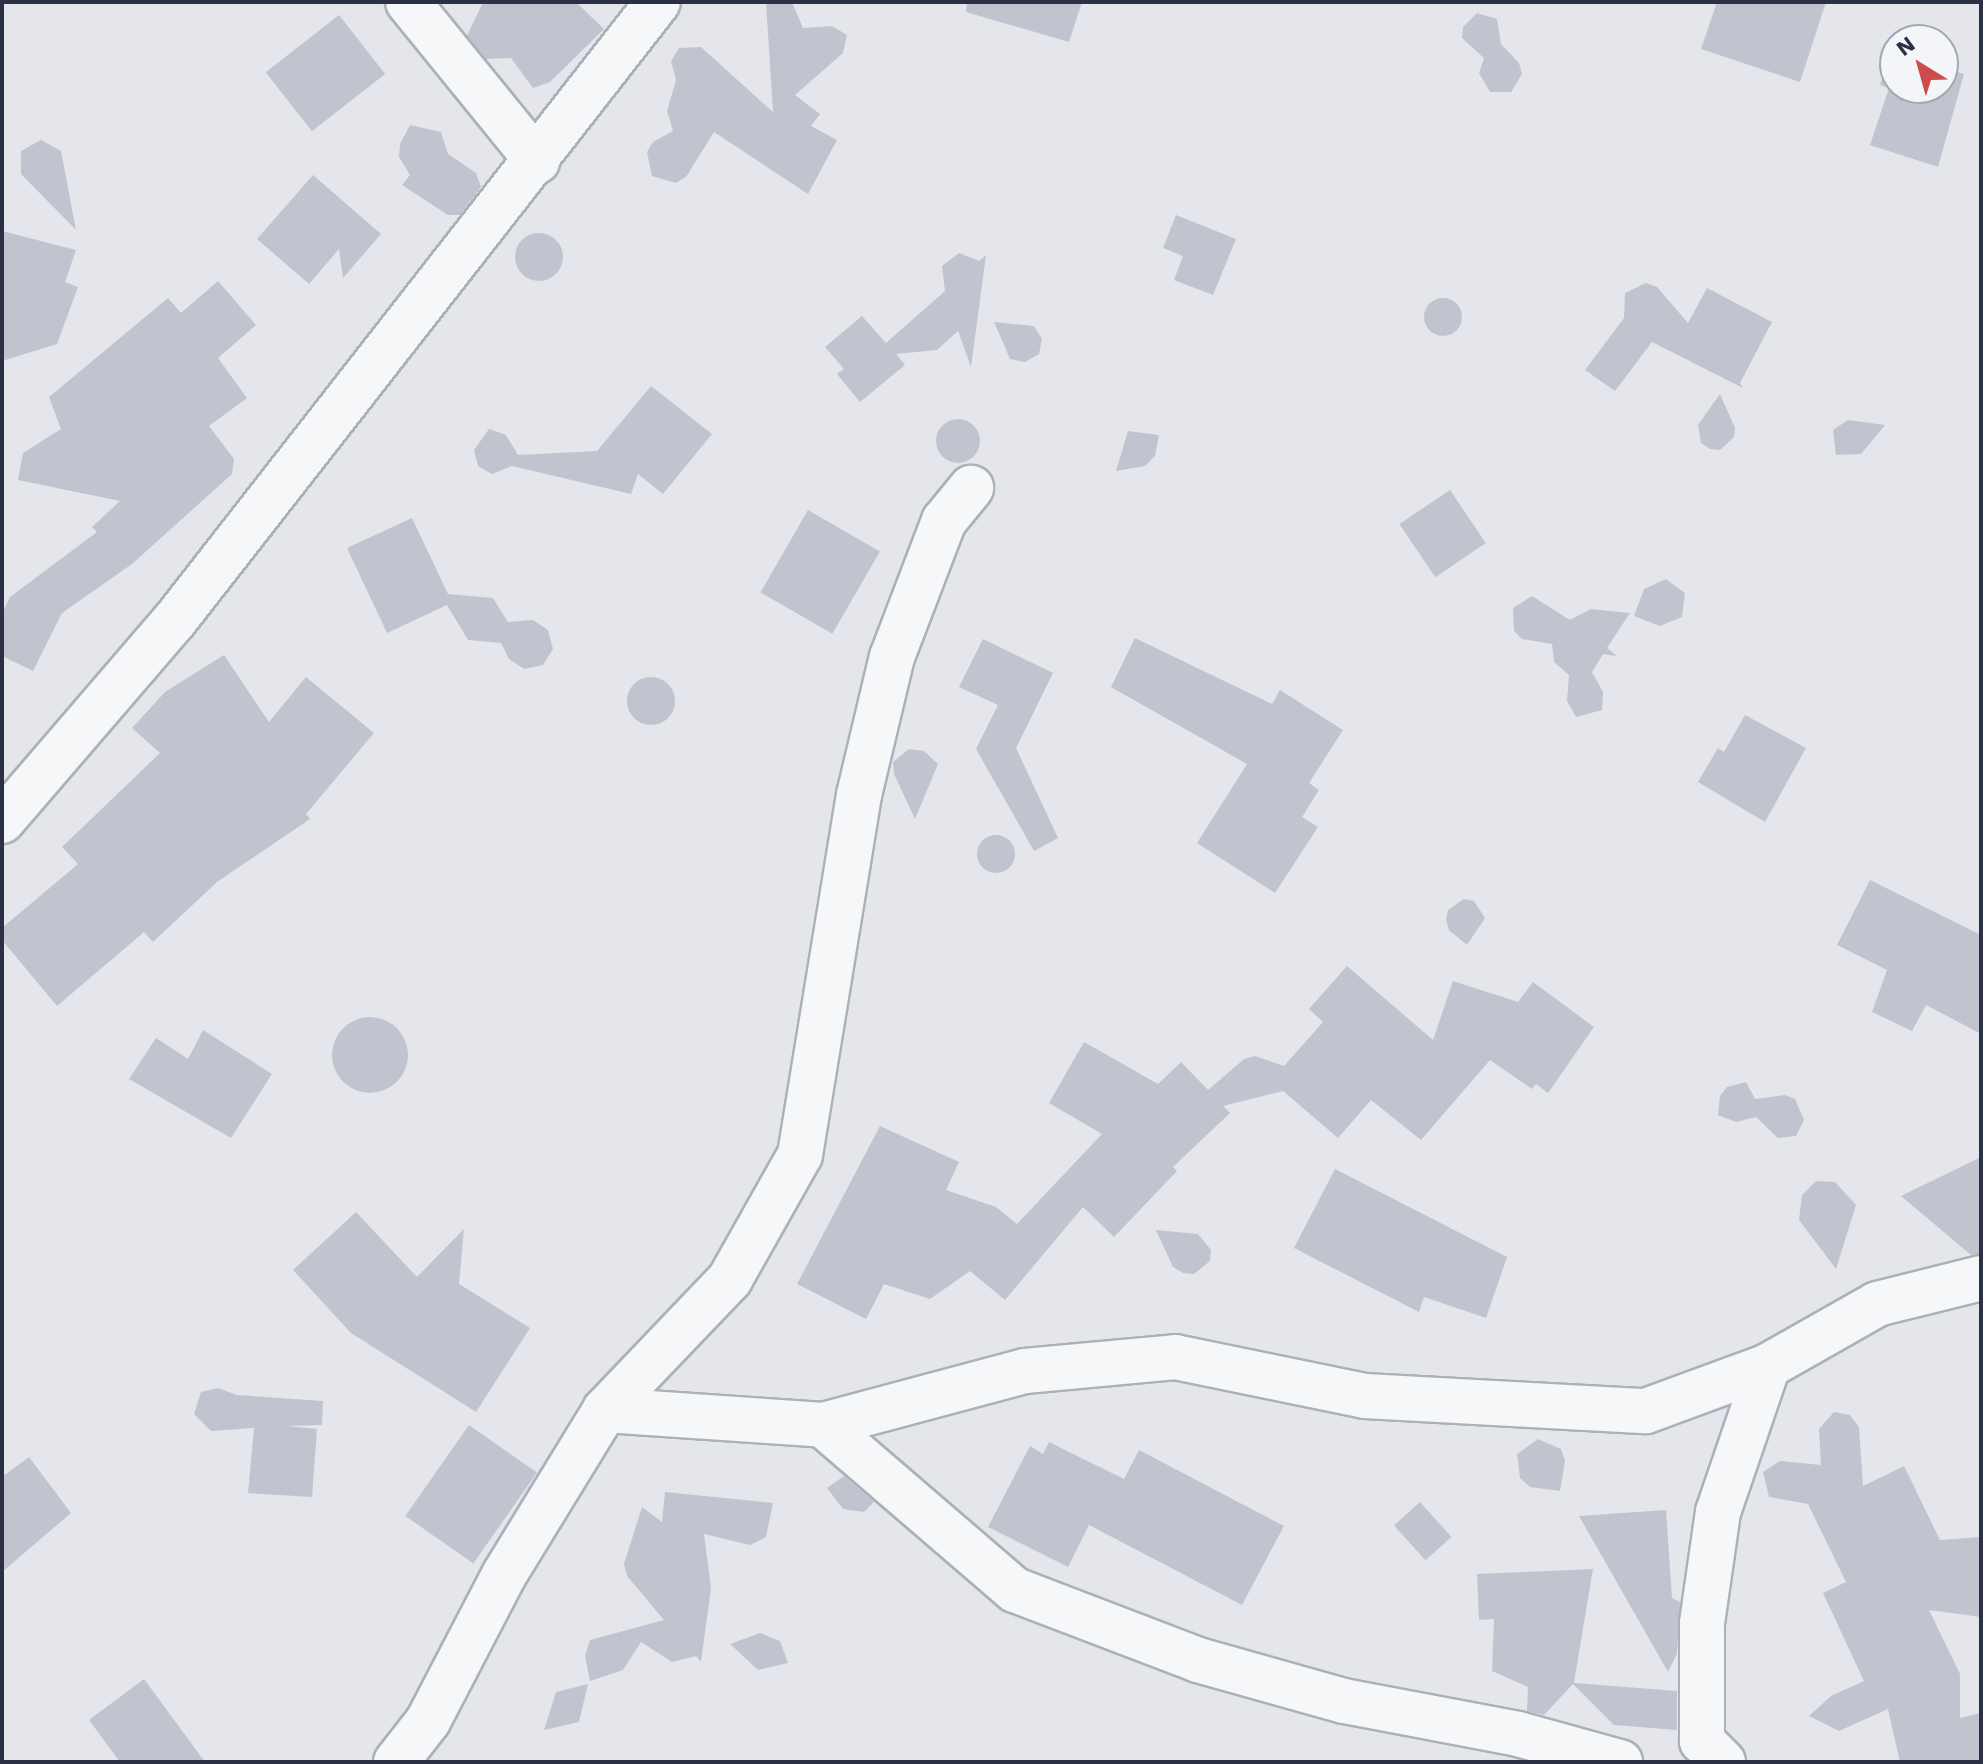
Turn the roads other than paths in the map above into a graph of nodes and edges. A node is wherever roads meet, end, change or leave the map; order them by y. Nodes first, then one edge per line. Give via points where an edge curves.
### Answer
1 (408, 2) edge
2 (658, 2) edge
3 (537, 161) junction
4 (971, 488) dead end
5 (2, 821) edge
6 (1981, 1278) edge
7 (1768, 1366) junction
8 (605, 1410) junction
9 (823, 1425) junction
10 (396, 1762) edge
11 (1620, 1762) edge
12 (1723, 1762) edge

1 - 3 street
2 - 3 street via 585,91
3 - 5 street via 175,620
4 - 8 street via 944,521 892,657 859,795 800,1155 730,1279
6 - 7 street via 1877,1304
7 - 9 street via 1646,1411 1365,1396 1175,1357 1025,1371
7 - 12 street via 1718,1512 1702,1623 1702,1741
8 - 9 street
8 - 10 street via 504,1575 428,1721
9 - 11 street via 1015,1590 1198,1660 1330,1697 1518,1734

